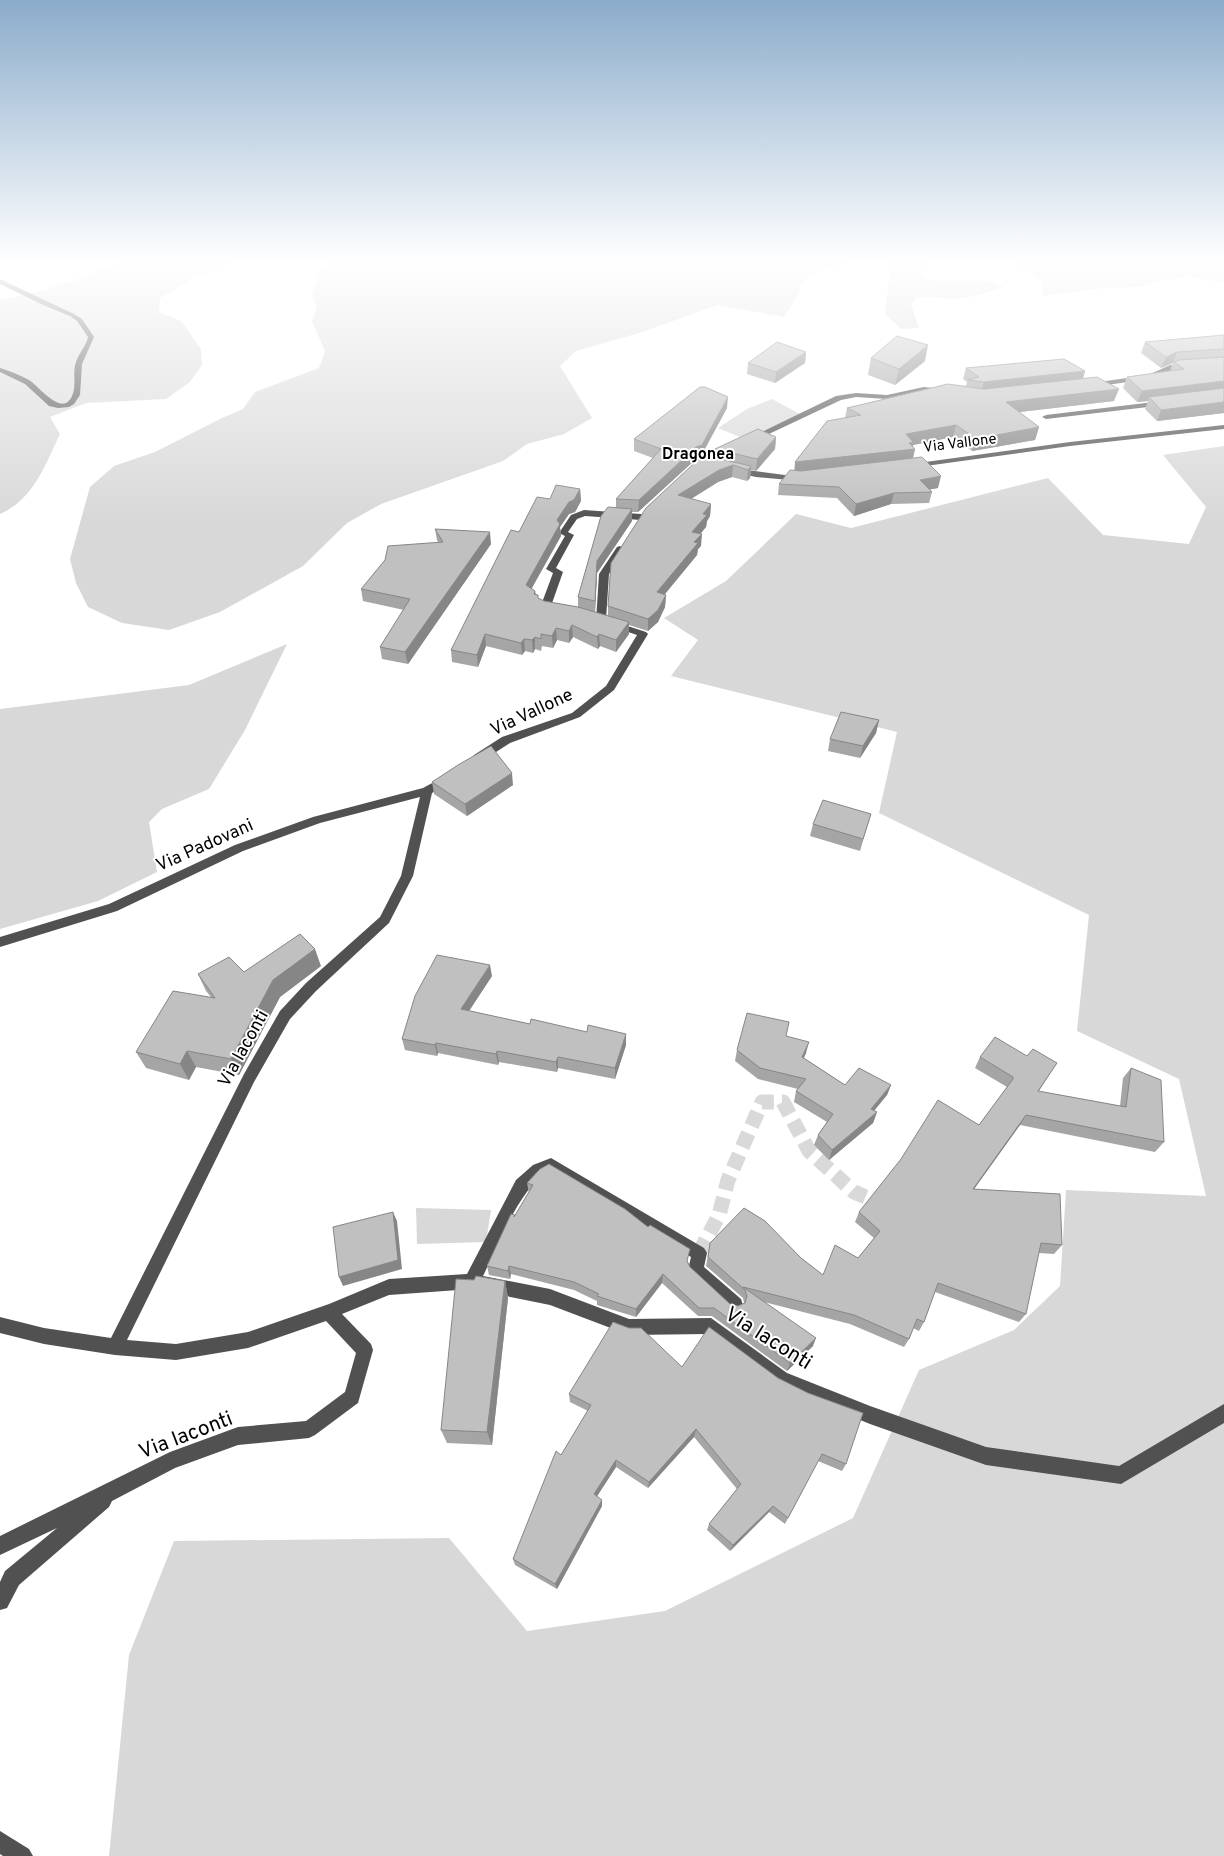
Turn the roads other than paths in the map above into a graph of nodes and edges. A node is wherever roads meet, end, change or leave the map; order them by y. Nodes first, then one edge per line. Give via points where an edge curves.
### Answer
1 (87, 349) edge
2 (1199, 366) edge
3 (0, 370) edge
4 (1086, 386) edge
5 (952, 393) edge
6 (1175, 401) edge
7 (1046, 417) dead end
8 (1224, 427) edge
9 (743, 442) edge
10 (723, 467) edge
11 (903, 467) edge
12 (808, 478) edge
13 (642, 517) edge
14 (625, 541) edge
15 (563, 610) edge
16 (588, 616) edge
17 (601, 621) junction
18 (427, 791) junction
19 (0, 942) edge
20 (472, 1280) junction
21 (735, 1305) edge
22 (329, 1312) junction
23 (0, 1325) edge
24 (115, 1347) junction
25 (1224, 1413) edge
26 (114, 1491) junction
27 (0, 1546) edge
28 (0, 1601) edge
29 (0, 1842) edge
30 (22, 1856) edge

1 - 3 street via 78,368 79,385 69,404 50,403 31,384
2 - 4 street via 1173,367 1150,377
5 - 9 street via 924,388 887,397 856,395 839,398
6 - 7 street
8 - 11 street, Via Vallone
10 - 12 street via 756,475
13 - 15 street via 584,513 574,517 563,533 570,535 551,569 558,572 545,608
14 - 17 street via 604,574
16 - 17 street, Via Vallone
17 - 18 street, Via Vallone via 643,634 610,688 576,715 506,740
18 - 19 street, Via Padovani via 317,820 239,848 113,908
18 - 24 street, Via Iaconti via 407,876 385,920 285,1015 249,1078
20 - 21 street via 521,1185 533,1172 551,1165 699,1253 696,1270
20 - 22 street, Via Iaconti via 389,1287
20 - 25 street, Via Iaconti via 550,1297 628,1327 710,1326 781,1379 986,1456 1121,1475
22 - 24 street, Via Iaconti via 248,1340 176,1352
22 - 26 street, Via Iaconti via 365,1350 352,1397 309,1429 238,1436 170,1461
23 - 24 street, Via Iaconti via 44,1336
26 - 27 street, Via Iaconti
26 - 28 street via 12,1578
29 - 30 street

